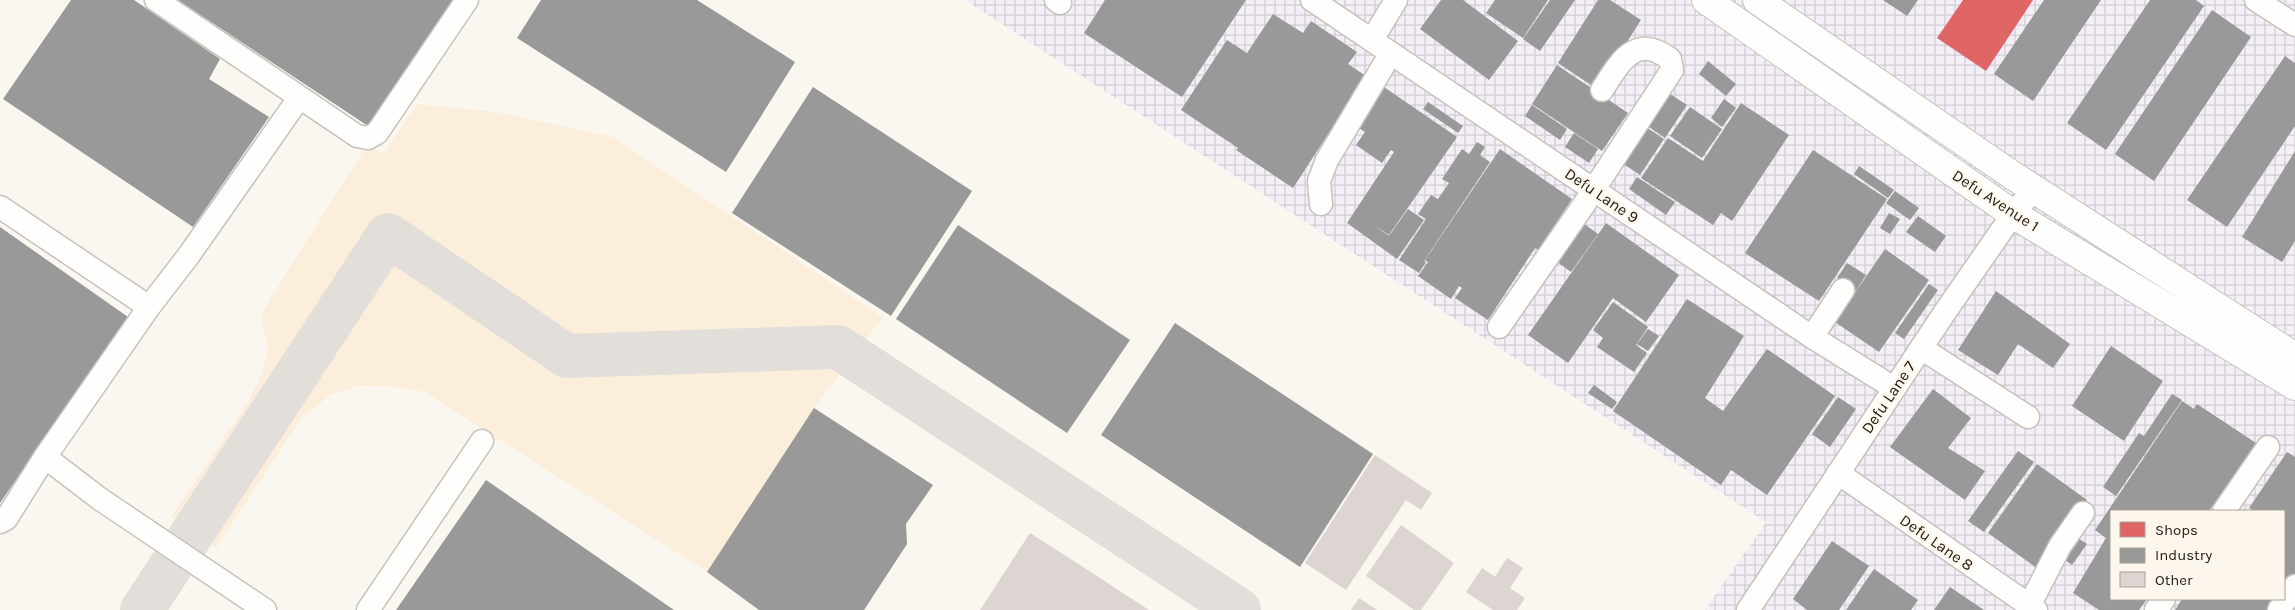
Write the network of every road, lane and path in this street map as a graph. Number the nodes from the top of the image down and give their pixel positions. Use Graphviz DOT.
graph roads {
  1 [pos="156,0"];
  2 [pos="467,0"];
  3 [pos="1312,0"];
  4 [pos="1396,0"];
  5 [pos="1706,0"];
  6 [pos="1757,0"];
  7 [pos="2256,0"];
  8 [pos="2295,25"];
  9 [pos="1372,40"];
  10 [pos="1391,53"];
  11 [pos="1602,90"];
  12 [pos="299,98"];
  13 [pos="2034,189"];
  14 [pos="1593,190"];
  15 [pos="1321,204"];
  16 [pos="0,207"];
  17 [pos="2013,214"];
  18 [pos="1843,290"];
  19 [pos="149,307"];
  20 [pos="1499,327"];
  21 [pos="1812,337"];
  22 [pos="1921,348"];
  23 [pos="2295,357"];
  24 [pos="2295,386"];
  25 [pos="1894,388"];
  26 [pos="2028,417"];
  27 [pos="482,440"];
  28 [pos="2268,447"];
  29 [pos="45,457"];
  30 [pos="1838,473"];
  31 [pos="2225,510"];
  32 [pos="2083,513"];
  33 [pos="0,522"];
  34 [pos="2295,586"];
  35 [pos="2031,609"];
  36 [pos="265,610"];
  37 [pos="368,610"];
  38 [pos="1748,610"];
  39 [pos="2279,610"];
  1 -- 12 [label="street"];
  2 -- 12 [label="street"];
  3 -- 9 [label="street, Defu Lane 9"];
  4 -- 9 [label="street"];
  5 -- 17 [label="main road, Defu Avenue 1"];
  6 -- 13 [label="main road, Defu Avenue 1"];
  7 -- 8 [label="street"];
  9 -- 10 [label="street, Defu Lane 9"];
  10 -- 14 [label="street, Defu Lane 9"];
  10 -- 15 [label="street"];
  11 -- 14 [label="street"];
  12 -- 19 [label="street"];
  13 -- 17 [label="street, Defu Lane 7"];
  13 -- 23 [label="main road, Defu Avenue 1"];
  14 -- 20 [label="street"];
  14 -- 21 [label="street, Defu Lane 9"];
  16 -- 19 [label="street"];
  17 -- 22 [label="street, Defu Lane 7"];
  17 -- 24 [label="main road, Defu Avenue 1"];
  18 -- 21 [label="street"];
  19 -- 29 [label="street"];
  21 -- 25 [label="street, Defu Lane 9"];
  22 -- 25 [label="street, Defu Lane 7"];
  22 -- 26 [label="street"];
  25 -- 30 [label="street, Defu Lane 7"];
  27 -- 37 [label="street"];
  28 -- 31 [label="street"];
  29 -- 33 [label="street"];
  29 -- 36 [label="street"];
  30 -- 35 [label="street, Defu Lane 8"];
  30 -- 38 [label="street, Defu Lane 7"];
  32 -- 35 [label="street"];
  34 -- 39 [label="street"];
}
